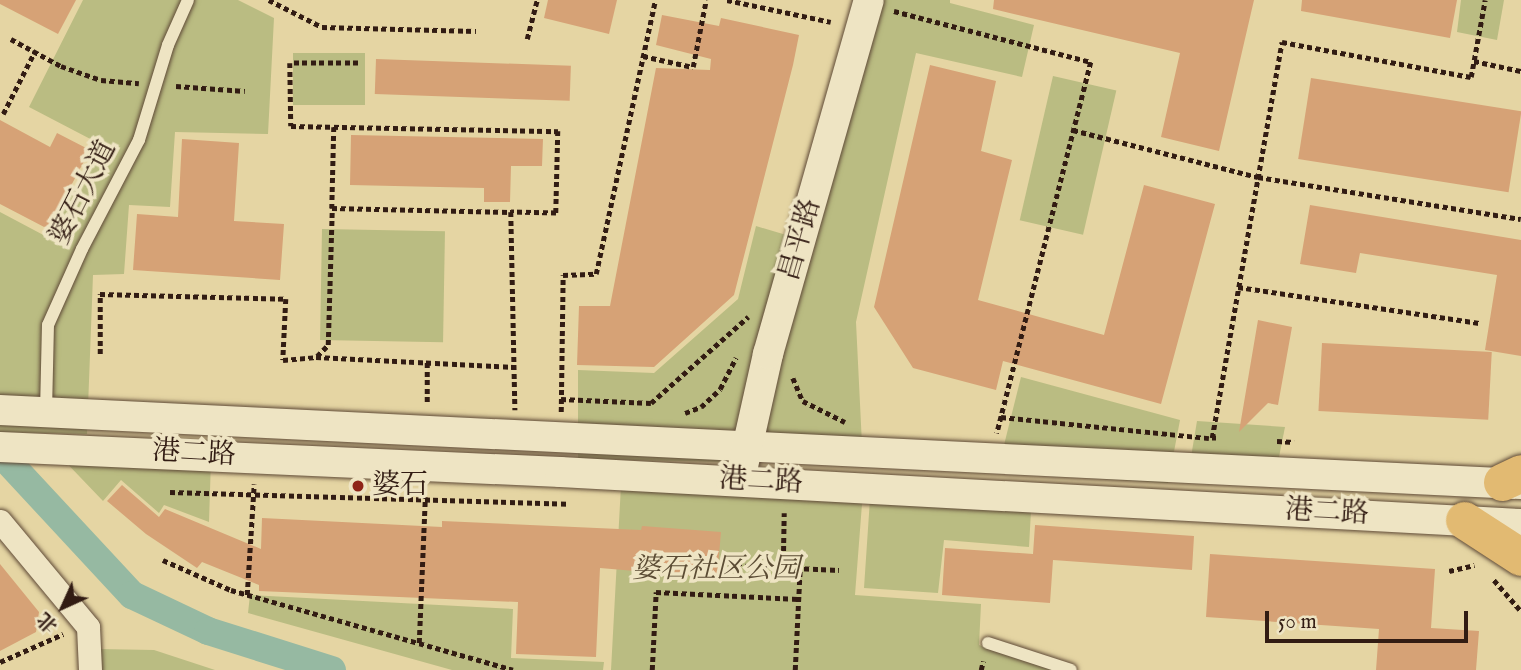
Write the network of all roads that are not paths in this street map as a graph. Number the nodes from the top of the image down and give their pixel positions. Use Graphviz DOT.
graph roads {
  1 [pos="188,0"];
  2 [pos="868,2"];
  3 [pos="0,410"];
  4 [pos="42,412"];
  5 [pos="747,446"];
  6 [pos="0,447"];
  7 [pos="1515,480"];
  8 [pos="740,481"];
  9 [pos="1464,520"];
  10 [pos="0,521"];
  11 [pos="1521,524"];
  12 [pos="1521,557"];
  13 [pos="988,643"];
  14 [pos="90,670"];
  15 [pos="1071,670"];
  1 -- 4 [label="lane, 婆石大道"];
  2 -- 5 [label="street, 昌平路"];
  3 -- 4 [label="street, 港二路"];
  4 -- 5 [label="street, 港二路"];
  5 -- 7 [label="street, 港二路"];
  5 -- 8 [label="street, 昌平路"];
  6 -- 8 [label="street, 港二路"];
  8 -- 9 [label="street, 港二路"];
  9 -- 11 [label="street, 港二路"];
  9 -- 12 [label="main road"];
  10 -- 14 [label="street"];
  13 -- 15 [label="lane"];
}
